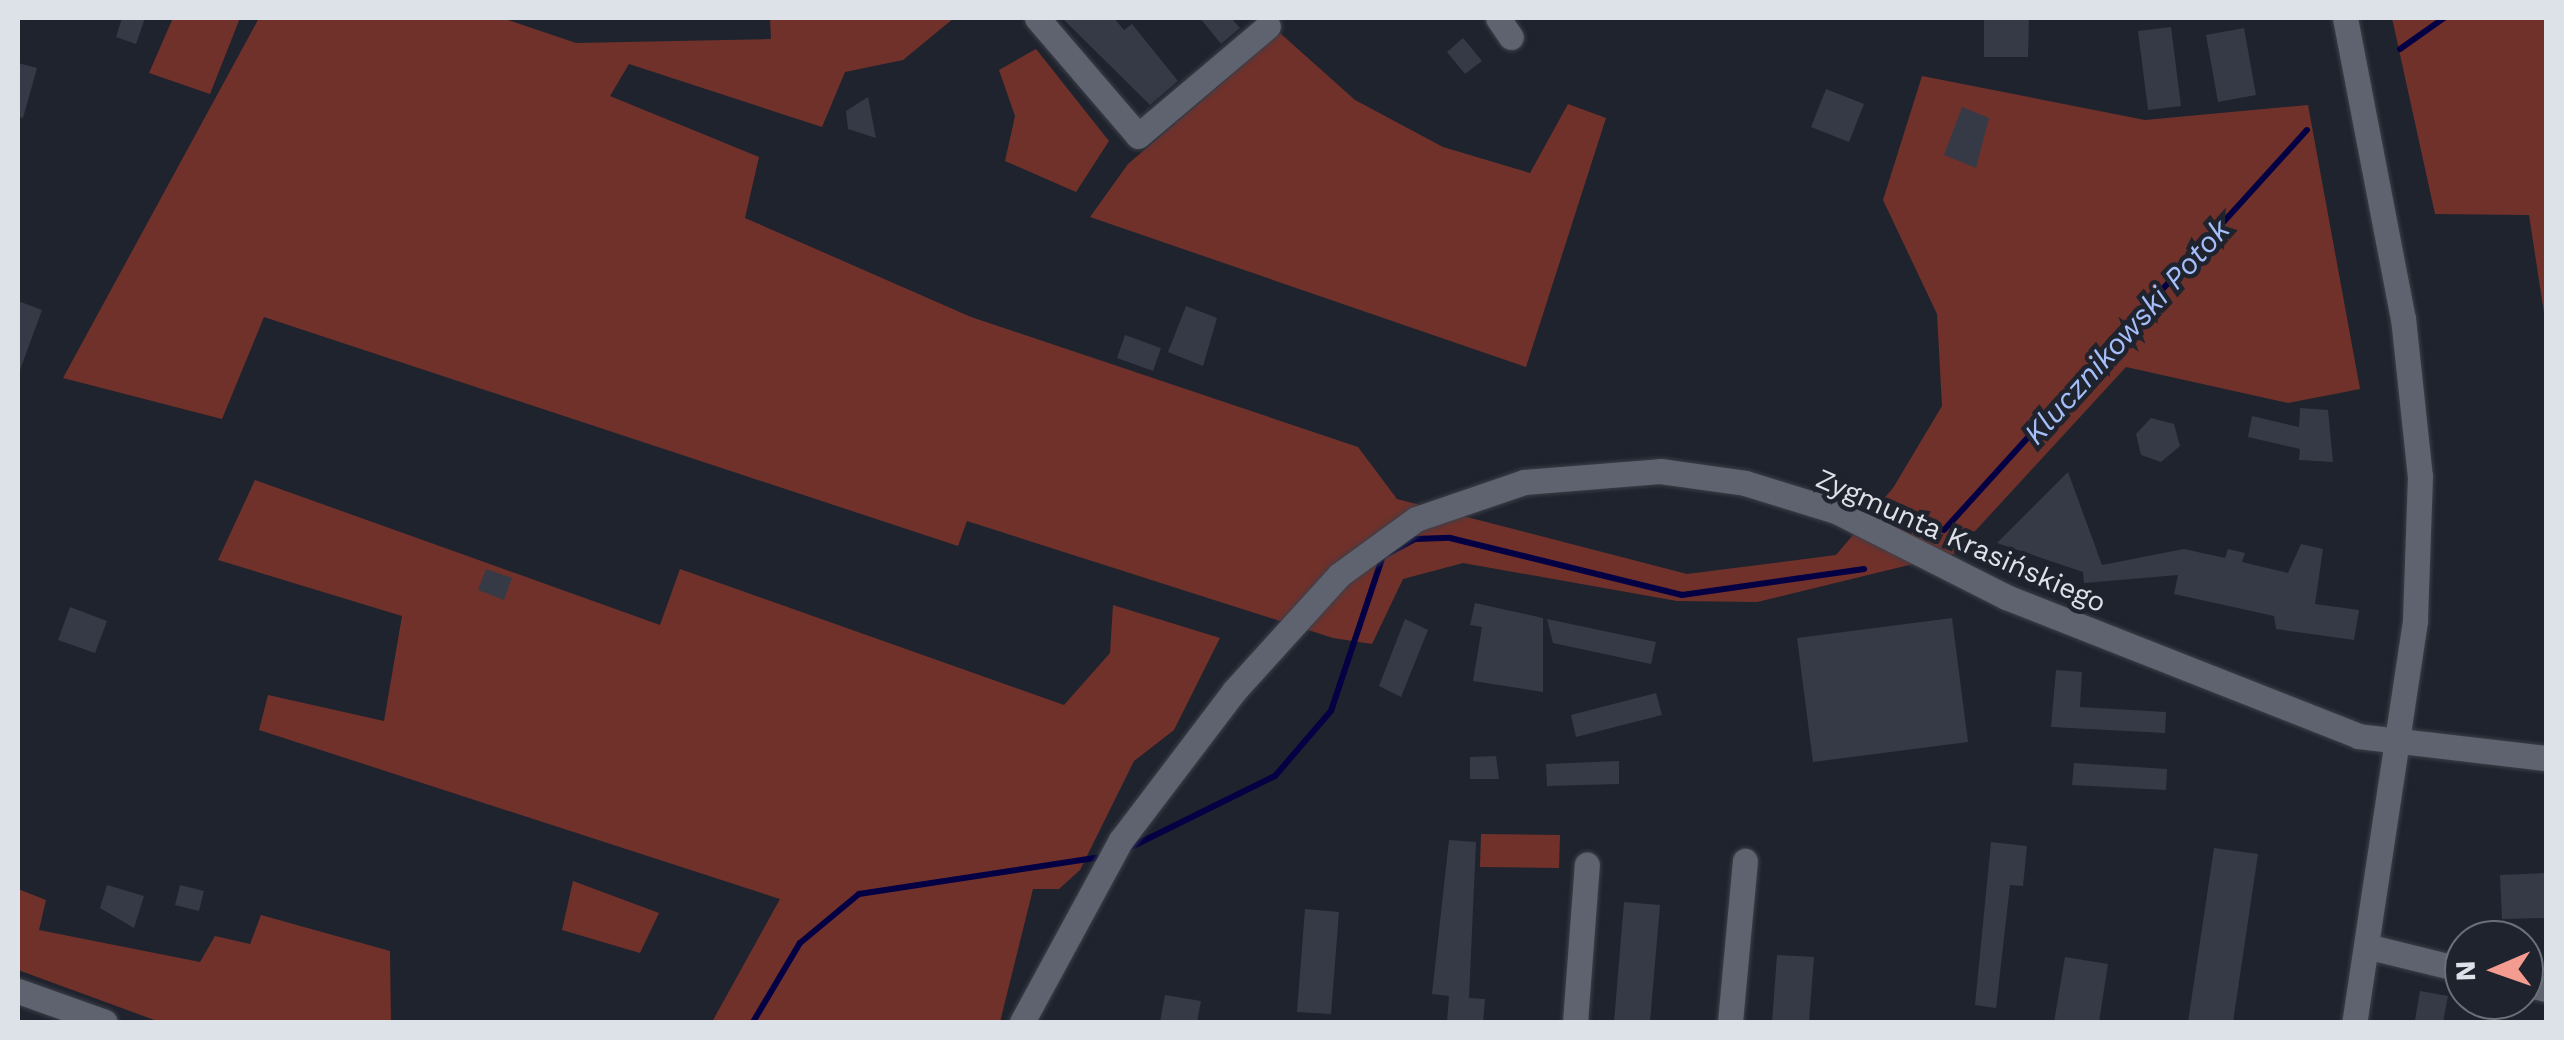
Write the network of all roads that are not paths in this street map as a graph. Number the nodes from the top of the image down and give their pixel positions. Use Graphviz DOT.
graph roads {
  1 [pos="1037,18"];
  2 [pos="2345,18"];
  3 [pos="1268,26"];
  4 [pos="2398,743"];
  5 [pos="2546,758"];
  6 [pos="1745,861"];
  7 [pos="1587,864"];
  8 [pos="2366,946"];
  9 [pos="2444,965"];
  10 [pos="18,991"];
  11 [pos="105,1022"];
  12 [pos="1022,1022"];
  13 [pos="1575,1022"];
  14 [pos="1730,1022"];
  15 [pos="2354,1022"];
  1 -- 3 [label="street"];
  2 -- 4 [label="street"];
  4 -- 5 [label="street, Zygmunta Krasińskiego"];
  4 -- 8 [label="street"];
  4 -- 12 [label="street, Zygmunta Krasińskiego"];
  6 -- 14 [label="street"];
  7 -- 13 [label="street"];
  8 -- 9 [label="street"];
  8 -- 15 [label="street"];
  10 -- 11 [label="street"];
}
